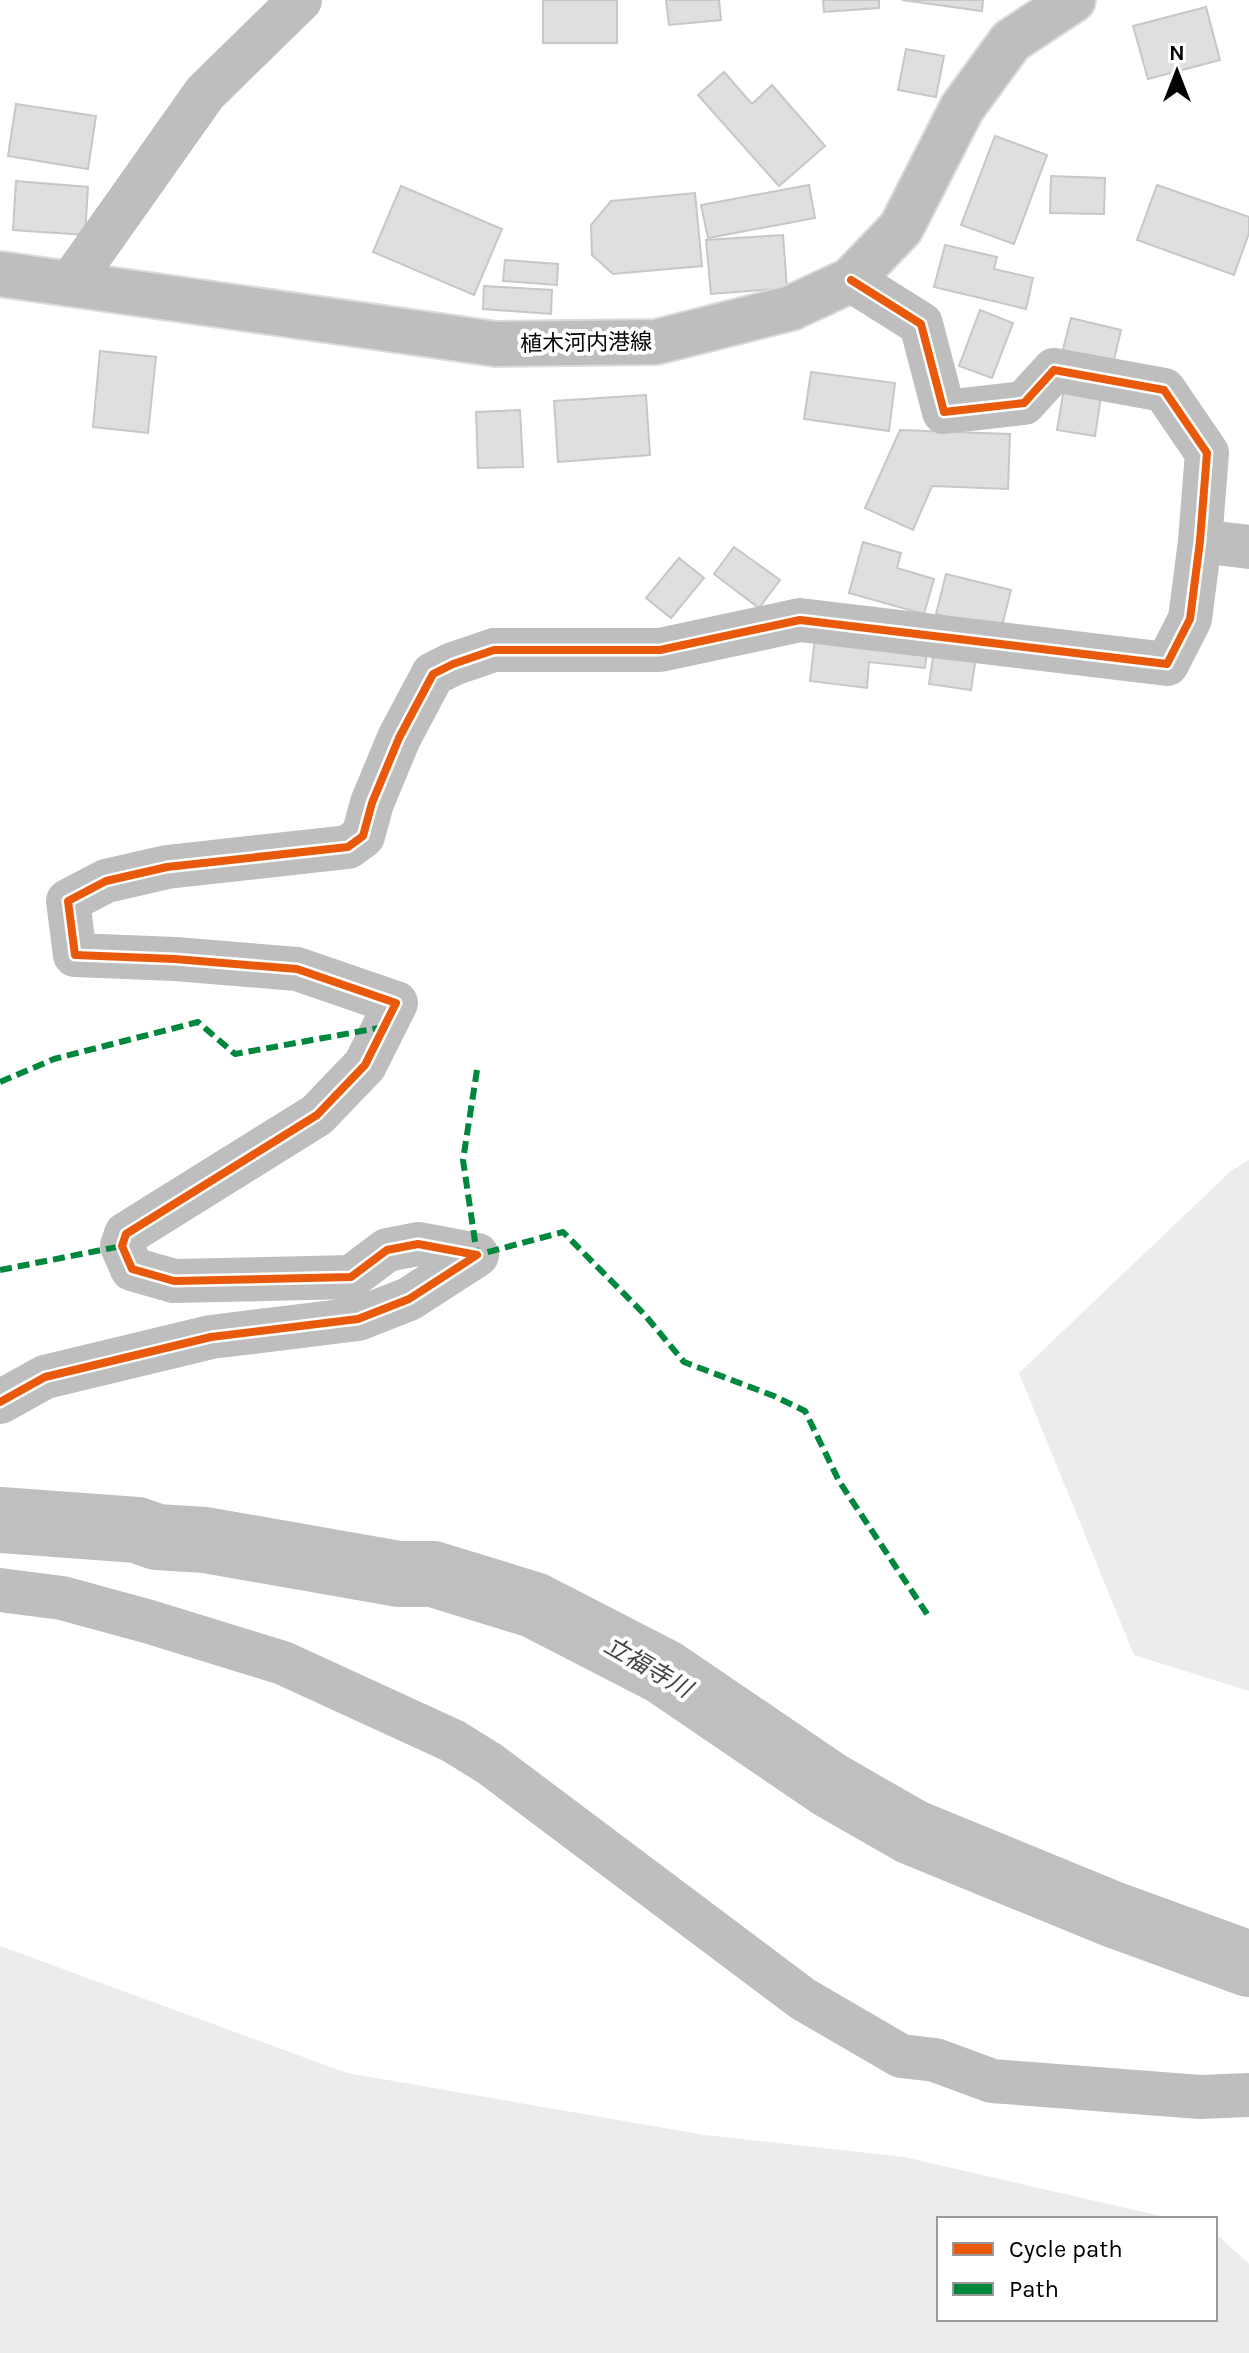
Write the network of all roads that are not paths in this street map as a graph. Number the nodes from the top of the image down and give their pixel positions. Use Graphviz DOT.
graph roads {
  1 [pos="300,0"];
  2 [pos="1073,0"];
  3 [pos="0,274"];
  4 [pos="851,280"];
  5 [pos="70,284"];
  6 [pos="1200,541"];
  7 [pos="1249,547"];
  8 [pos="0,1402"];
  9 [pos="0,1590"];
  10 [pos="1249,2095"];
  1 -- 5 [label="street"];
  2 -- 4 [label="street, 植木河内港線"];
  3 -- 5 [label="street, 植木河内港線"];
  4 -- 5 [label="street, 植木河内港線"];
  4 -- 6 [label="street"];
  6 -- 7 [label="street"];
  6 -- 8 [label="street"];
  9 -- 10 [label="street"];
}
